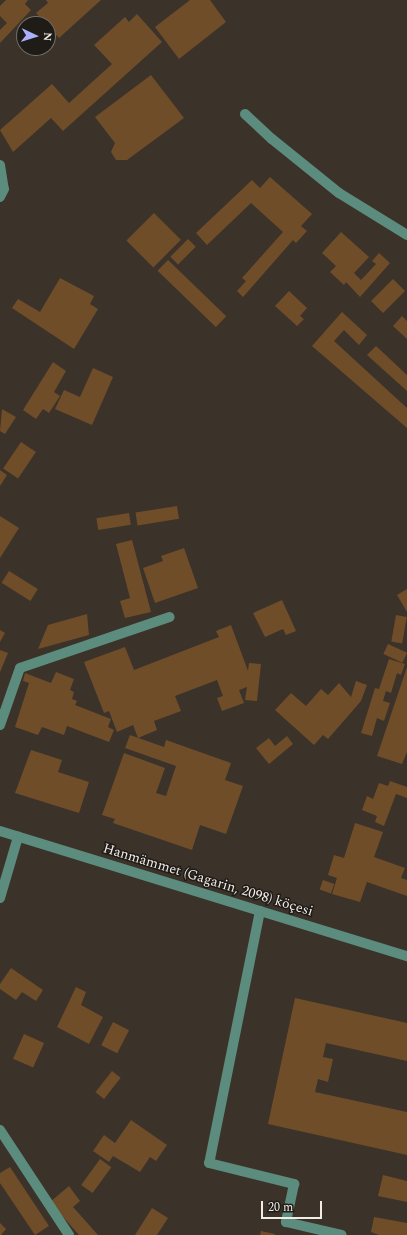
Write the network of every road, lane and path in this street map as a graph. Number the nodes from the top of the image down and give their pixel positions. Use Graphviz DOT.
graph roads {
  1 [pos="245,114"];
  2 [pos="0,165"];
  3 [pos="0,198"];
  4 [pos="407,235"];
  5 [pos="170,618"];
  6 [pos="0,725"];
  7 [pos="0,831"];
  8 [pos="18,837"];
  9 [pos="2,884"];
  10 [pos="0,898"];
  11 [pos="260,911"];
  12 [pos="407,956"];
  13 [pos="0,1130"];
  14 [pos="69,1235"];
  15 [pos="342,1235"];
  1 -- 4 [label="street"];
  2 -- 3 [label="street"];
  5 -- 6 [label="street"];
  7 -- 8 [label="street, Hanmämmet (Gagarin, 2098) köçesi"];
  8 -- 9 [label="street"];
  8 -- 11 [label="street, Hanmämmet (Gagarin, 2098) köçesi"];
  9 -- 10 [label="street"];
  11 -- 12 [label="street, Hanmämmet (Gagarin, 2098) köçesi"];
  11 -- 15 [label="street"];
  13 -- 14 [label="street"];
}
